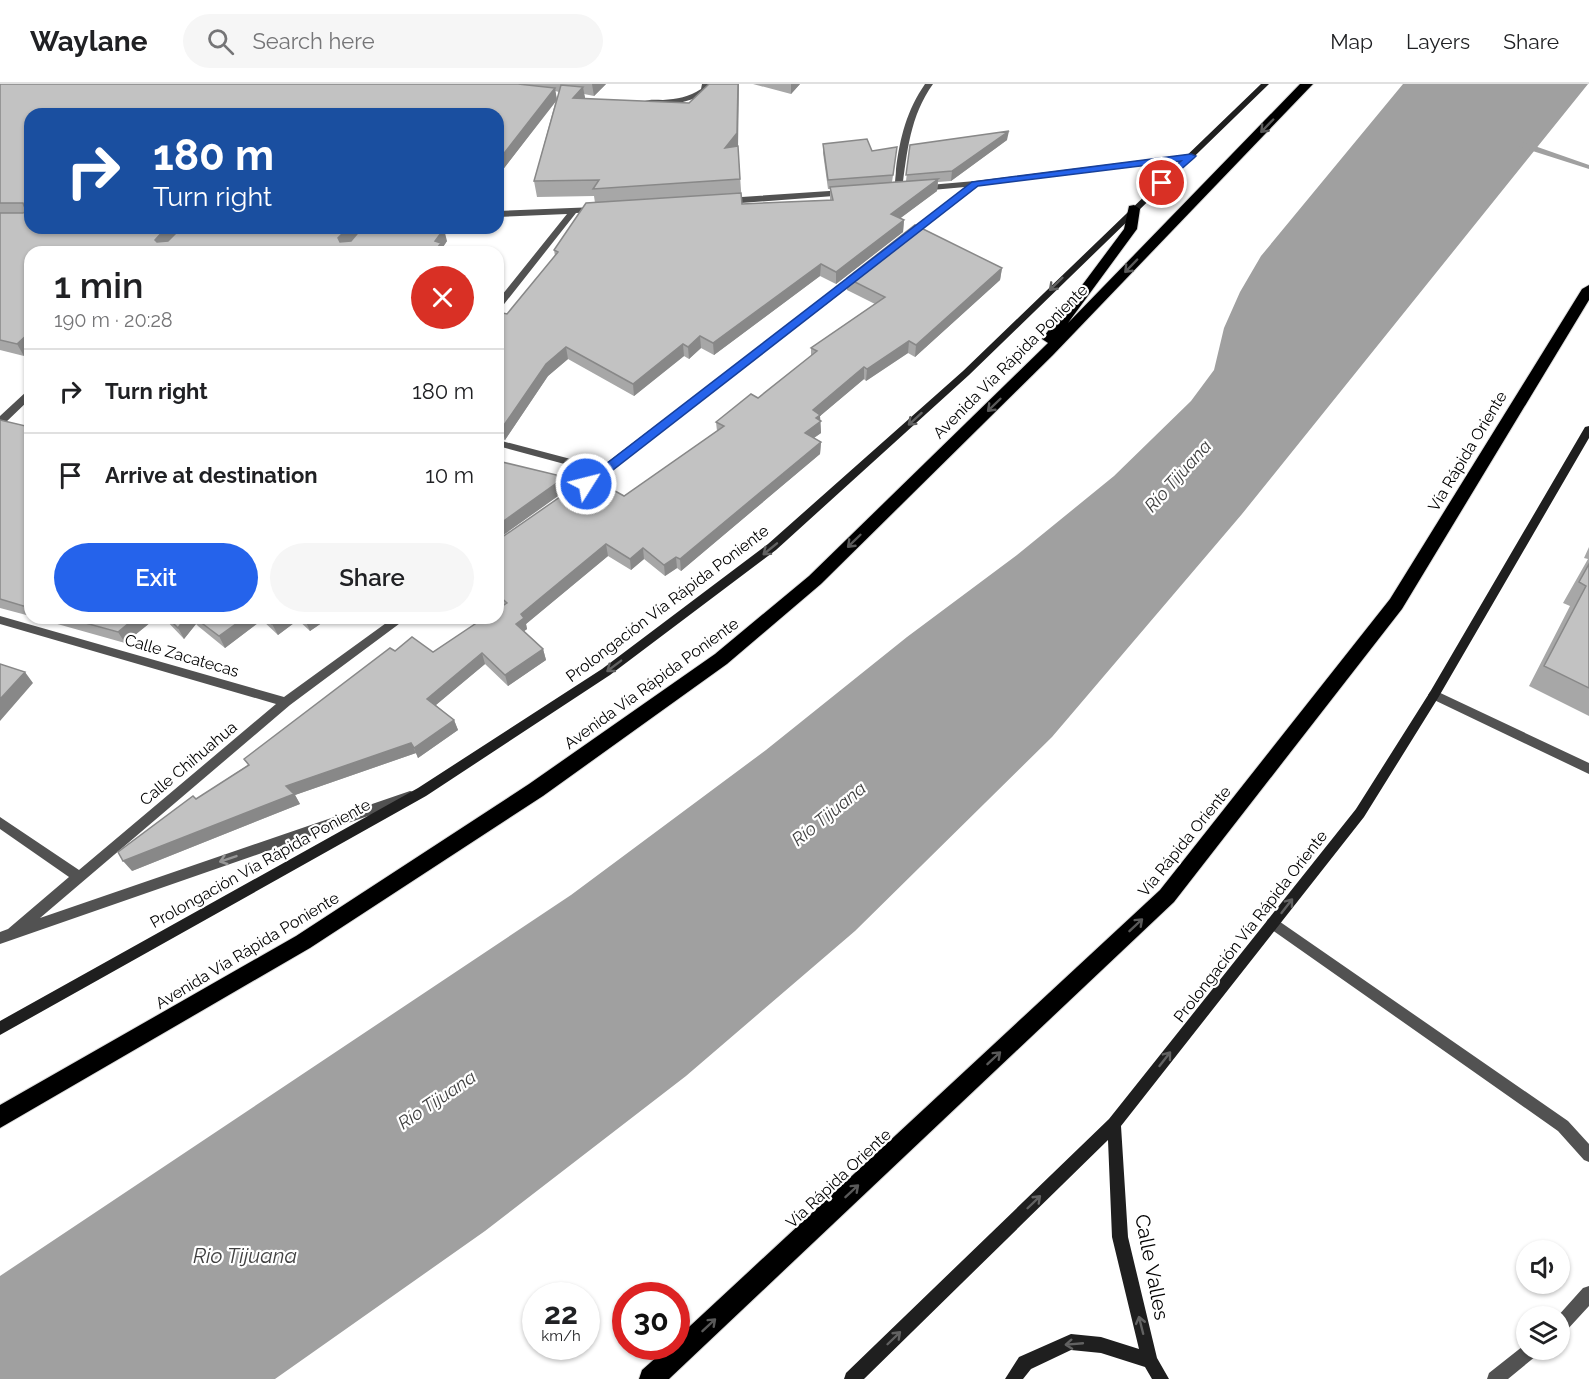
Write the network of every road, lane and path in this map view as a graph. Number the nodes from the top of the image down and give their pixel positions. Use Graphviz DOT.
graph roads {
  1 [pos="706,84"];
  2 [pos="929,84"];
  3 [pos="1265,84"];
  4 [pos="1307,84"];
  5 [pos="634,102"];
  6 [pos="1191,156"];
  7 [pos="975,184"];
  8 [pos="887,190"];
  9 [pos="898,190"];
  10 [pos="852,193"];
  11 [pos="713,202"];
  12 [pos="608,209"];
  13 [pos="1134,209"];
  14 [pos="573,212"];
  15 [pos="504,214"];
  16 [pos="901,241"];
  17 [pos="873,263"];
  18 [pos="1589,289"];
  19 [pos="504,298"];
  20 [pos="1048,352"];
  21 [pos="24,399"];
  22 [pos="0,422"];
  23 [pos="1589,429"];
  24 [pos="504,445"];
  25 [pos="604,471"];
  26 [pos="565,499"];
  27 [pos="0,620"];
  28 [pos="393,624"];
  29 [pos="1434,695"];
  30 [pos="286,702"];
  31 [pos="1589,769"];
  32 [pos="422,792"];
  33 [pos="0,822"];
  34 [pos="79,877"];
  35 [pos="1273,923"];
  36 [pos="6,936"];
  37 [pos="0,1028"];
  38 [pos="0,1118"];
  39 [pos="1114,1124"];
  40 [pos="1589,1155"];
  41 [pos="1589,1294"];
  42 [pos="1570,1314"];
  43 [pos="1518,1360"];
  44 [pos="1150,1361"];
  45 [pos="651,1379"];
  46 [pos="852,1379"];
  47 [pos="1013,1379"];
  48 [pos="1161,1379"];
  49 [pos="1495,1379"];
  1 -- 5 [label="street"];
  2 -- 9 [label="street"];
  3 -- 6 [label="main road, Prolongación Vía Rápida Poniente"];
  4 -- 20 [label="highway, Avenida Vía Rápida Poniente, one-way"];
  6 -- 7 [label="street"];
  6 -- 13 [label="main road, Prolongación Vía Rápida Poniente"];
  7 -- 9 [label="street"];
  7 -- 16 [label="street"];
  8 -- 9 [label="street"];
  10 -- 11 [label="street"];
  12 -- 14 [label="street"];
  13 -- 20 [label="highway"];
  13 -- 32 [label="main road, Prolongación Vía Rápida Poniente, one-way"];
  14 -- 15 [label="street"];
  14 -- 19 [label="street"];
  17 -- 25 [label="street"];
  45 -- 18 [label="highway, Vía Rápida Oriente, one-way"];
  20 -- 38 [label="highway, Avenida Vía Rápida Poniente, one-way"];
  21 -- 22 [label="street"];
  23 -- 29 [label="main road, Prolongación Vía Rápida Oriente"];
  24 -- 25 [label="street"];
  25 -- 26 [label="street"];
  27 -- 30 [label="street, Calle Zacatecas"];
  28 -- 30 [label="street, Calle Chihuahua"];
  29 -- 31 [label="street"];
  35 -- 29 [label="main road, Prolongación Vía Rápida Oriente, one-way"];
  30 -- 34 [label="street, Calle Chihuahua"];
  32 -- 36 [label="street, one-way"];
  32 -- 37 [label="main road, Prolongación Vía Rápida Poniente"];
  33 -- 34 [label="street"];
  34 -- 36 [label="street, Calle Chihuahua"];
  39 -- 35 [label="main road, Prolongación Vía Rápida Oriente, one-way"];
  35 -- 40 [label="street"];
  44 -- 39 [label="main road, Calle Valles, one-way"];
  46 -- 39 [label="main road, Prolongación Vía Rápida Oriente, one-way"];
  41 -- 42 [label="street"];
  43 -- 49 [label="street"];
  44 -- 47 [label="main road, one-way"];
  44 -- 48 [label="main road, Calle Valles"];
}
